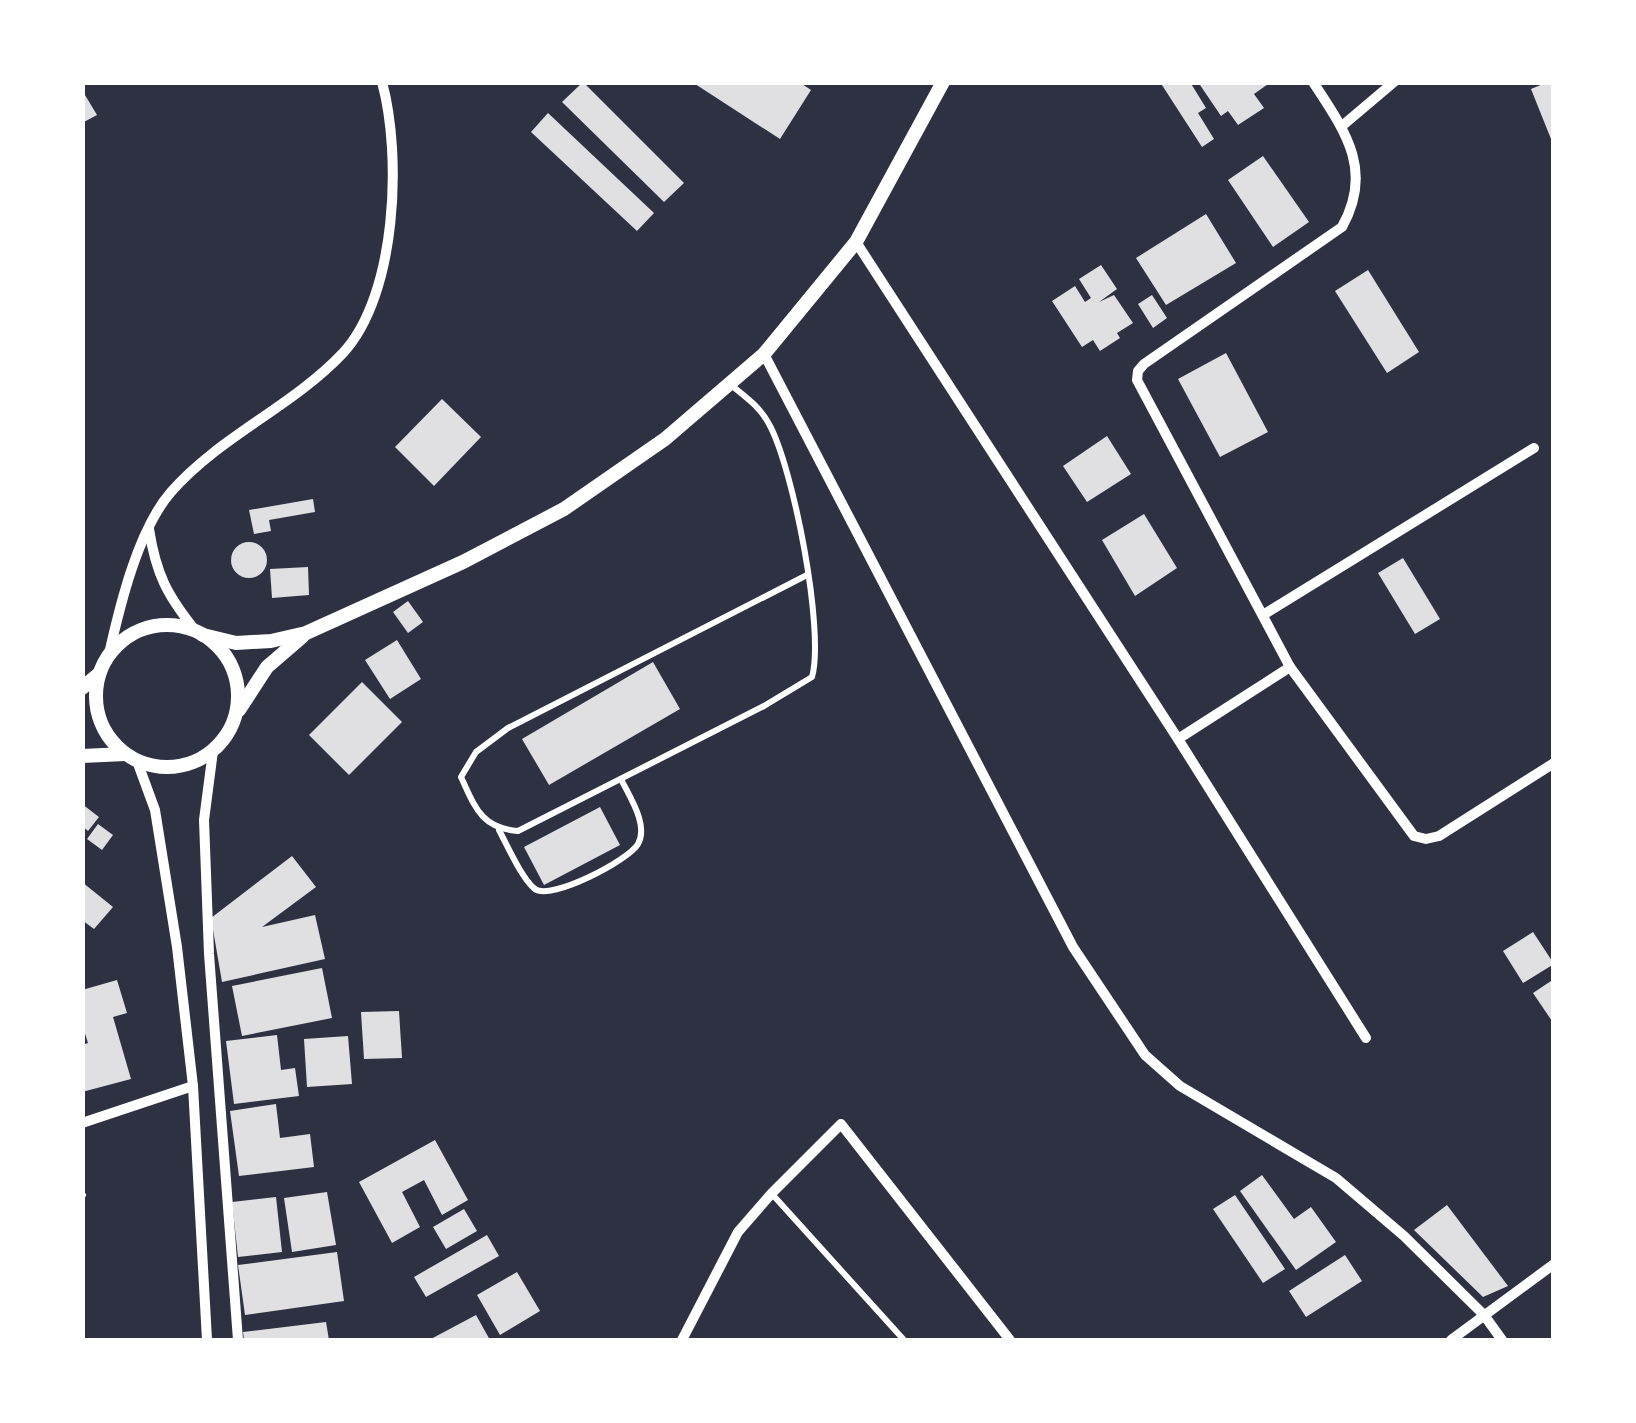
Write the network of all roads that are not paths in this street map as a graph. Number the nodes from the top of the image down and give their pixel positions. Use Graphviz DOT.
graph roads {
  1 [pos="382,82"];
  2 [pos="943,82"];
  3 [pos="1312,82"];
  4 [pos="1394,82"];
  5 [pos="1342,126"];
  6 [pos="856,242"];
  7 [pos="764,354"];
  8 [pos="729,384"];
  9 [pos="1534,448"];
  10 [pos="149,528"];
  11 [pos="808,575"];
  12 [pos="1264,615"];
  13 [pos="199,633"];
  14 [pos="306,633"];
  15 [pos="109,654"];
  16 [pos="1290,667"];
  17 [pos="99,674"];
  18 [pos="82,688"];
  19 [pos="236,715"];
  20 [pos="1178,739"];
  21 [pos="213,751"];
  22 [pos="82,756"];
  23 [pos="131,757"];
  24 [pos="1554,763"];
  25 [pos="621,779"];
  26 [pos="498,830"];
  27 [pos="1366,1038"];
  28 [pos="193,1086"];
  29 [pos="82,1123"];
  30 [pos="771,1194"];
  31 [pos="1554,1264"];
  32 [pos="1484,1315"];
  33 [pos="207,1340"];
  34 [pos="238,1340"];
  35 [pos="682,1340"];
  36 [pos="904,1340"];
  37 [pos="1010,1340"];
  38 [pos="1451,1340"];
  39 [pos="1502,1340"];
  1 -- 10 [label="street"];
  2 -- 6 [label="street"];
  3 -- 5 [label="street"];
  4 -- 5 [label="street"];
  5 -- 12 [label="street"];
  6 -- 7 [label="street"];
  6 -- 20 [label="street"];
  7 -- 8 [label="street"];
  7 -- 32 [label="street"];
  8 -- 11 [label="lane"];
  8 -- 14 [label="street"];
  9 -- 12 [label="street"];
  10 -- 13 [label="street"];
  10 -- 15 [label="street"];
  11 -- 25 [label="lane"];
  11 -- 26 [label="lane"];
  12 -- 16 [label="street"];
  13 -- 14 [label="street"];
  13 -- 15 [label="street"];
  13 -- 19 [label="street"];
  14 -- 19 [label="street"];
  15 -- 17 [label="street"];
  16 -- 20 [label="street"];
  16 -- 24 [label="street"];
  17 -- 18 [label="street"];
  17 -- 23 [label="street"];
  19 -- 21 [label="street"];
  20 -- 27 [label="street"];
  21 -- 23 [label="street"];
  21 -- 34 [label="street"];
  22 -- 23 [label="street"];
  23 -- 28 [label="street"];
  25 -- 26 [label="lane"];
  25 -- 26 [label="lane"];
  28 -- 29 [label="street"];
  28 -- 33 [label="street"];
  30 -- 35 [label="street"];
  30 -- 36 [label="lane"];
  30 -- 37 [label="street"];
  31 -- 32 [label="street"];
  32 -- 38 [label="street"];
  32 -- 39 [label="street"];
}
